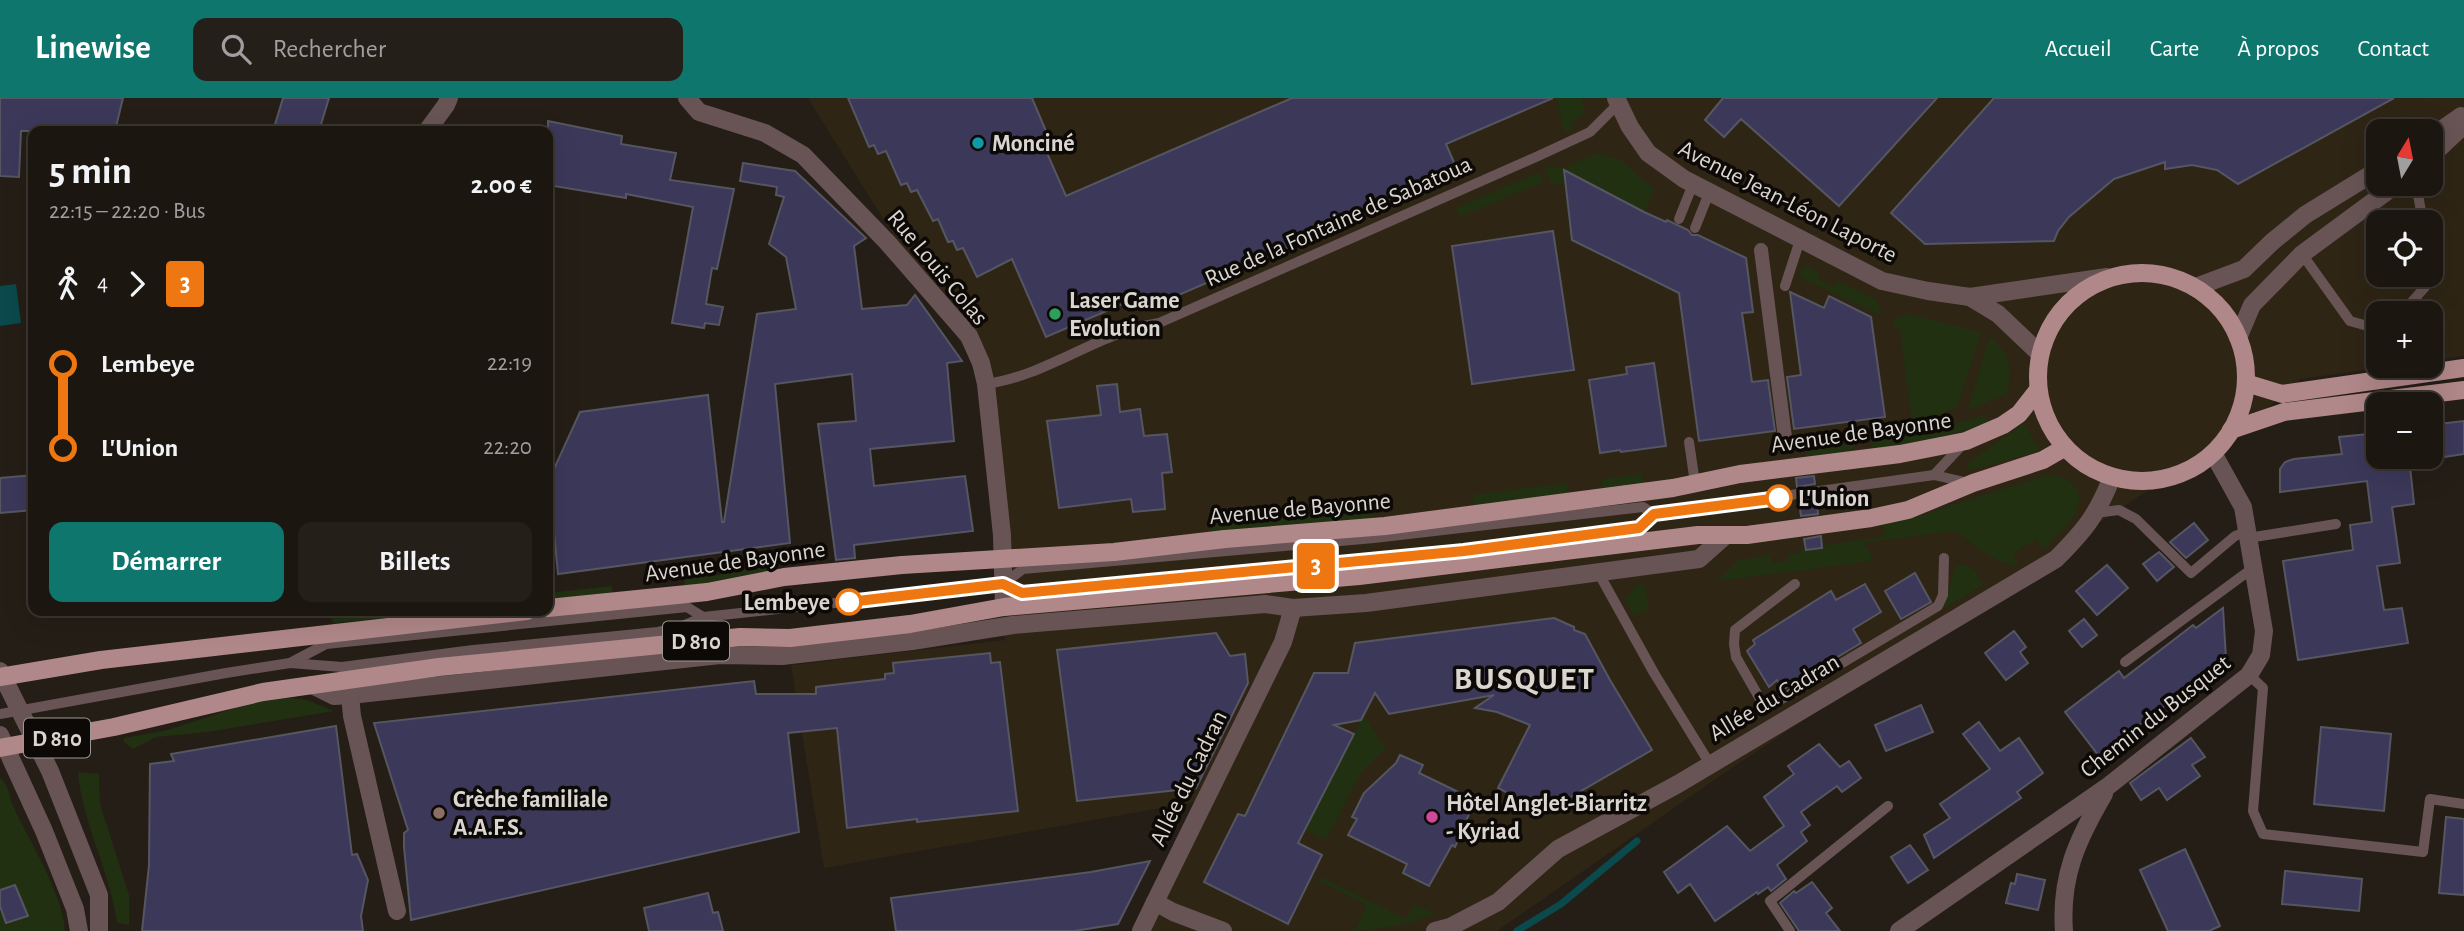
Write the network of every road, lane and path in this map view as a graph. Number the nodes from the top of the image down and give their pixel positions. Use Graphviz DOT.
graph roads {
  1 [pos="449,98"];
  2 [pos="687,98"];
  3 [pos="1619,100"];
  4 [pos="2464,114"];
  5 [pos="2464,125"];
  6 [pos="430,126"];
  7 [pos="2443,129"];
  8 [pos="2443,145"];
  9 [pos="2366,179"];
  10 [pos="1693,184"];
  11 [pos="1709,193"];
  12 [pos="2381,196"];
  13 [pos="1679,219"];
  14 [pos="1696,228"];
  15 [pos="2278,237"];
  16 [pos="1800,240"];
  17 [pos="1761,250"];
  18 [pos="2301,254"];
  19 [pos="2107,277"];
  20 [pos="1785,286"];
  21 [pos="2425,287"];
  22 [pos="2196,288"];
  23 [pos="1970,297"];
  24 [pos="2413,301"];
  25 [pos="2366,326"];
  26 [pos="2238,338"];
  27 [pos="2039,353"];
  28 [pos="2464,368"];
  29 [pos="2246,383"];
  30 [pos="986,384"];
  31 [pos="2464,390"];
  32 [pos="2037,391"];
  33 [pos="2231,430"];
  34 [pos="1966,441"];
  35 [pos="1689,442"];
  36 [pos="1786,444"];
  37 [pos="2064,447"];
  38 [pos="2213,453"];
  39 [pos="1934,475"];
  40 [pos="2112,477"];
  41 [pos="1695,483"];
  42 [pos="1973,484"];
  43 [pos="2095,513"];
  44 [pos="1654,514"];
  45 [pos="2336,524"];
  46 [pos="2248,534"];
  47 [pos="1726,535"];
  48 [pos="1944,558"];
  49 [pos="1003,559"];
  50 [pos="2253,568"];
  51 [pos="1598,572"];
  52 [pos="1003,584"];
  53 [pos="1795,584"];
  54 [pos="553,607"];
  55 [pos="1004,607"];
  56 [pos="1293,608"];
  57 [pos="484,616"];
  58 [pos="703,617"];
  59 [pos="2124,662"];
  60 [pos="290,663"];
  61 [pos="1,675"];
  62 [pos="2249,675"];
  63 [pos="312,685"];
  64 [pos="350,695"];
  65 [pos="19,710"];
  66 [pos="0,714"];
  67 [pos="35,742"];
  68 [pos="2,744"];
  69 [pos="1710,764"];
  70 [pos="2107,788"];
  71 [pos="2464,804"];
  72 [pos="1888,806"];
  73 [pos="1155,902"];
  74 [pos="397,911"];
  75 [pos="79,931"];
  76 [pos="99,931"];
  77 [pos="1141,931"];
  78 [pos="1223,931"];
  79 [pos="1435,931"];
  80 [pos="1790,931"];
  81 [pos="1899,931"];
  82 [pos="2064,931"];
  1 -- 6 [label="street"];
  2 -- 30 [label="street, Rue Louis Colas"];
  3 -- 10 [label="street, Avenue Jean-Léon Laporte"];
  3 -- 30 [label="lane, Rue de la Fontaine de Sabatoua"];
  4 -- 7 [label="street"];
  5 -- 8 [label="street"];
  9 -- 15 [label="street"];
  10 -- 11 [label="street, Avenue Jean-Léon Laporte"];
  10 -- 13 [label="lane"];
  11 -- 14 [label="lane"];
  11 -- 16 [label="street, Avenue Jean-Léon Laporte"];
  12 -- 18 [label="street"];
  15 -- 18 [label="street"];
  15 -- 22 [label="street"];
  16 -- 20 [label="lane"];
  16 -- 23 [label="street, Avenue Jean-Léon Laporte"];
  17 -- 36 [label="street"];
  18 -- 25 [label="lane"];
  18 -- 26 [label="street"];
  19 -- 22 [label="main road"];
  19 -- 23 [label="street, Avenue Jean-Léon Laporte"];
  19 -- 27 [label="main road"];
  21 -- 24 [label="lane"];
  22 -- 26 [label="main road"];
  23 -- 27 [label="street, Avenue Jean-Léon Laporte"];
  26 -- 29 [label="main road"];
  27 -- 32 [label="main road"];
  28 -- 29 [label="main road"];
  29 -- 33 [label="main road"];
  30 -- 49 [label="street, Rue Louis Colas"];
  31 -- 33 [label="main road"];
  32 -- 34 [label="main road, Avenue de Bayonne / D 810"];
  32 -- 37 [label="main road"];
  33 -- 38 [label="main road"];
  34 -- 39 [label="lane"];
  34 -- 41 [label="main road, Avenue de Bayonne / D 810"];
  35 -- 41 [label="lane"];
  37 -- 40 [label="main road"];
  37 -- 42 [label="main road, D 810"];
  38 -- 40 [label="main road"];
  38 -- 46 [label="street, Chemin du Busquet"];
  39 -- 42 [label="lane"];
  39 -- 44 [label="lane"];
  40 -- 43 [label="street, Allée du Cadran"];
  41 -- 49 [label="main road, Avenue de Bayonne / D 810"];
  42 -- 47 [label="main road, D 810"];
  43 -- 46 [label="lane"];
  43 -- 69 [label="street, Allée du Cadran"];
  44 -- 52 [label="lane"];
  44 -- 52 [label="lane"];
  45 -- 46 [label="lane"];
  46 -- 50 [label="street, Chemin du Busquet"];
  47 -- 51 [label="street"];
  47 -- 55 [label="main road, D 810"];
  48 -- 53 [label="lane"];
  49 -- 52 [label="street, Rue Louis Colas"];
  49 -- 54 [label="main road, Avenue de Bayonne / D 810"];
  50 -- 59 [label="lane"];
  50 -- 62 [label="street, Chemin du Busquet"];
  51 -- 56 [label="street"];
  51 -- 69 [label="lane"];
  52 -- 55 [label="street, Rue Louis Colas"];
  52 -- 58 [label="lane"];
  55 -- 63 [label="main road, D 810"];
  56 -- 64 [label="street"];
  56 -- 73 [label="street, Allée du Cadran"];
  57 -- 61 [label="main road"];
  58 -- 60 [label="lane"];
  58 -- 60 [label="lane"];
  60 -- 65 [label="lane"];
  61 -- 65 [label="street"];
  62 -- 70 [label="street, Chemin du Busquet"];
  62 -- 71 [label="lane"];
  63 -- 64 [label="street"];
  63 -- 67 [label="main road, D 810"];
  64 -- 74 [label="street"];
  65 -- 66 [label="lane"];
  65 -- 67 [label="street"];
  67 -- 68 [label="main road, D 810"];
  67 -- 76 [label="street"];
  68 -- 75 [label="street"];
  69 -- 79 [label="street, Allée du Cadran"];
  70 -- 81 [label="street, Chemin du Busquet"];
  70 -- 82 [label="street"];
  72 -- 80 [label="lane"];
  73 -- 77 [label="street, Allée du Cadran"];
  73 -- 78 [label="street"];
}
